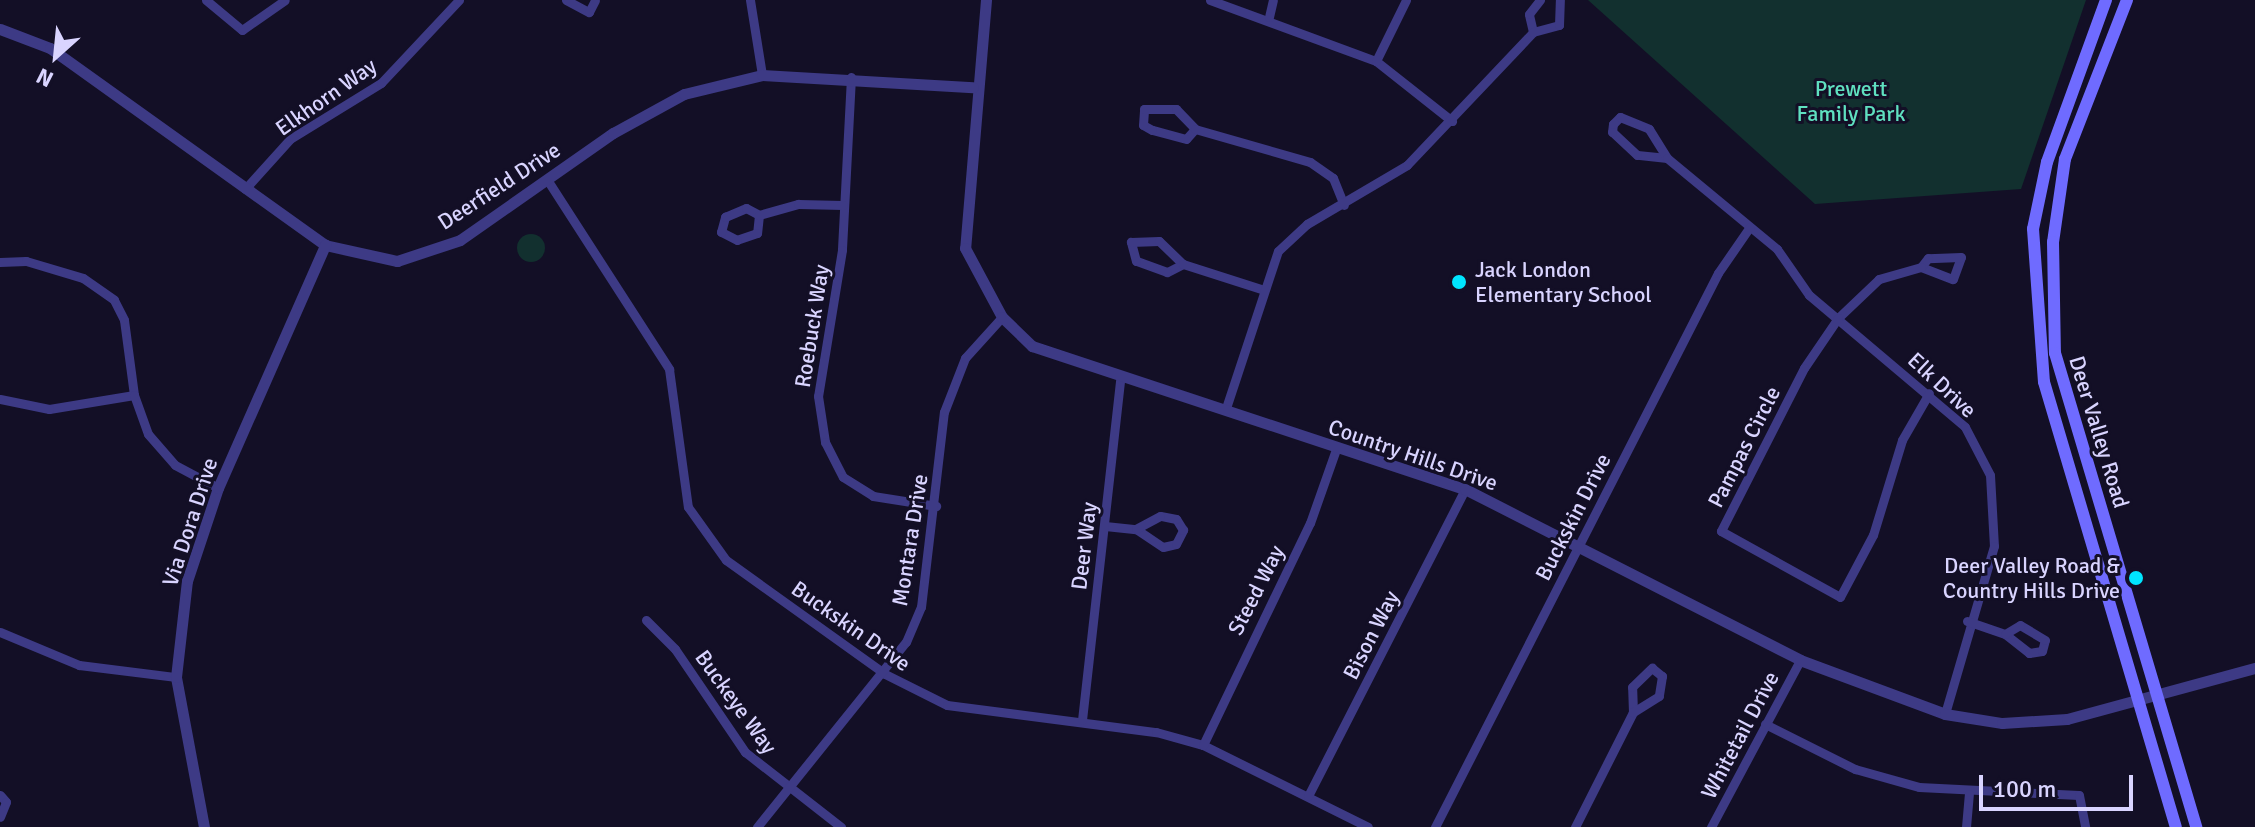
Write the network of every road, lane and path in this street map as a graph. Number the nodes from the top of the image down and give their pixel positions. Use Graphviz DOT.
graph roads {
  1 [pos="206,0"];
  2 [pos="285,0"];
  3 [pos="459,0"];
  4 [pos="566,0"];
  5 [pos="595,0"];
  6 [pos="750,0"];
  7 [pos="986,0"];
  8 [pos="1210,0"];
  9 [pos="1273,0"];
  10 [pos="1406,0"];
  11 [pos="1540,0"];
  12 [pos="1560,0"];
  13 [pos="2106,0"];
  14 [pos="2127,0"];
  15 [pos="1269,17"];
  16 [pos="0,29"];
  17 [pos="1533,32"];
  18 [pos="1376,61"];
  19 [pos="762,75"];
  20 [pos="851,77"];
  21 [pos="973,87"];
  22 [pos="1452,121"];
  23 [pos="1195,129"];
  24 [pos="1667,158"];
  25 [pos="548,181"];
  26 [pos="245,189"];
  27 [pos="843,205"];
  28 [pos="1344,205"];
  29 [pos="759,215"];
  30 [pos="1749,228"];
  31 [pos="325,245"];
  32 [pos="0,262"];
  33 [pos="1183,264"];
  34 [pos="1921,267"];
  35 [pos="1261,289"];
  36 [pos="1002,317"];
  37 [pos="1838,318"];
  38 [pos="1121,375"];
  39 [pos="1929,393"];
  40 [pos="134,395"];
  41 [pos="0,399"];
  42 [pos="1226,408"];
  43 [pos="1336,449"];
  44 [pos="218,488"];
  45 [pos="1465,489"];
  46 [pos="936,506"];
  47 [pos="1105,526"];
  48 [pos="1136,529"];
  49 [pos="1578,545"];
  50 [pos="646,620"];
  51 [pos="1967,621"];
  52 [pos="0,632"];
  53 [pos="2005,634"];
  54 [pos="1800,660"];
  55 [pos="2255,668"];
  56 [pos="885,674"];
  57 [pos="176,677"];
  58 [pos="2158,696"];
  59 [pos="2138,703"];
  60 [pos="1633,712"];
  61 [pos="1945,714"];
  62 [pos="1082,720"];
  63 [pos="1765,724"];
  64 [pos="1203,745"];
  65 [pos="783,787"];
  66 [pos="1969,794"];
  67 [pos="0,795"];
  68 [pos="1308,796"];
  69 [pos="0,817"];
  70 [pos="204,827"];
  71 [pos="757,827"];
  72 [pos="841,827"];
  73 [pos="1368,827"];
  74 [pos="1435,827"];
  75 [pos="1575,827"];
  76 [pos="1711,827"];
  77 [pos="1966,827"];
  78 [pos="2085,827"];
  79 [pos="2176,827"];
  80 [pos="2196,827"];
  1 -- 2 [label="street"];
  3 -- 26 [label="street, Elkhorn Way"];
  4 -- 5 [label="street"];
  6 -- 19 [label="street"];
  7 -- 21 [label="street, Country Hills Drive"];
  8 -- 15 [label="street"];
  9 -- 15 [label="street"];
  10 -- 18 [label="street"];
  11 -- 17 [label="street"];
  12 -- 17 [label="street"];
  13 -- 59 [label="main road, Deer Valley Road"];
  14 -- 58 [label="main road, Deer Valley Road"];
  15 -- 18 [label="street"];
  16 -- 26 [label="street, Deerfield Drive"];
  17 -- 22 [label="street"];
  18 -- 22 [label="street"];
  19 -- 20 [label="street, Deerfield Drive"];
  19 -- 25 [label="street, Deerfield Drive"];
  20 -- 21 [label="street, Deerfield Drive"];
  20 -- 27 [label="street, Roebuck Way"];
  21 -- 36 [label="street, Country Hills Drive"];
  22 -- 28 [label="street"];
  23 -- 23 [label="street"];
  23 -- 28 [label="street"];
  24 -- 24 [label="street"];
  24 -- 30 [label="street, Elk Drive"];
  25 -- 31 [label="street, Deerfield Drive"];
  25 -- 56 [label="street, Buckskin Drive"];
  26 -- 31 [label="street, Deerfield Drive"];
  27 -- 29 [label="street"];
  27 -- 46 [label="street, Roebuck Way"];
  28 -- 35 [label="street"];
  29 -- 29 [label="street"];
  30 -- 37 [label="street, Elk Drive"];
  30 -- 49 [label="street, Buckskin Drive"];
  31 -- 44 [label="street, Via Dora Drive"];
  32 -- 40 [label="street"];
  33 -- 33 [label="street"];
  33 -- 35 [label="street"];
  34 -- 37 [label="street"];
  35 -- 42 [label="street"];
  36 -- 38 [label="street, Country Hills Drive"];
  36 -- 46 [label="street, Montara Drive"];
  37 -- 39 [label="street, Elk Drive"];
  37 -- 39 [label="street, Pampas Circle"];
  38 -- 42 [label="street, Country Hills Drive"];
  38 -- 47 [label="street, Deer Way"];
  39 -- 51 [label="street, Elk Drive"];
  40 -- 41 [label="street"];
  40 -- 44 [label="street"];
  42 -- 43 [label="street, Country Hills Drive"];
  43 -- 45 [label="street, Country Hills Drive"];
  43 -- 64 [label="street, Steed Way"];
  44 -- 57 [label="street, Via Dora Drive"];
  45 -- 49 [label="street, Country Hills Drive"];
  45 -- 68 [label="street, Bison Way"];
  46 -- 56 [label="street, Montara Drive"];
  47 -- 48 [label="street"];
  47 -- 62 [label="street, Deer Way"];
  48 -- 48 [label="street"];
  49 -- 54 [label="street, Country Hills Drive"];
  49 -- 74 [label="street, Buckskin Drive"];
  50 -- 65 [label="street, Buckeye Way"];
  51 -- 53 [label="street"];
  51 -- 61 [label="street, Elk Drive"];
  52 -- 57 [label="street"];
  54 -- 61 [label="street, Country Hills Drive"];
  54 -- 63 [label="street, Whitetail Drive"];
  55 -- 58 [label="street, Country Hills Drive"];
  56 -- 62 [label="street, Buckskin Drive"];
  56 -- 65 [label="street, Montara Drive"];
  57 -- 70 [label="street, Via Dora Drive"];
  58 -- 59 [label="street, Country Hills Drive"];
  58 -- 80 [label="main road, Deer Valley Road"];
  59 -- 61 [label="street, Country Hills Drive"];
  59 -- 79 [label="main road, Deer Valley Road"];
  60 -- 60 [label="street"];
  60 -- 75 [label="street"];
  62 -- 64 [label="street, Buckskin Drive"];
  63 -- 66 [label="street"];
  63 -- 76 [label="street, Whitetail Drive"];
  64 -- 68 [label="street, Buckskin Drive"];
  65 -- 71 [label="street, Montara Drive"];
  65 -- 72 [label="street, Buckeye Way"];
  66 -- 77 [label="street"];
  66 -- 78 [label="street"];
  67 -- 69 [label="street"];
  68 -- 73 [label="street, Buckskin Drive"];
}
